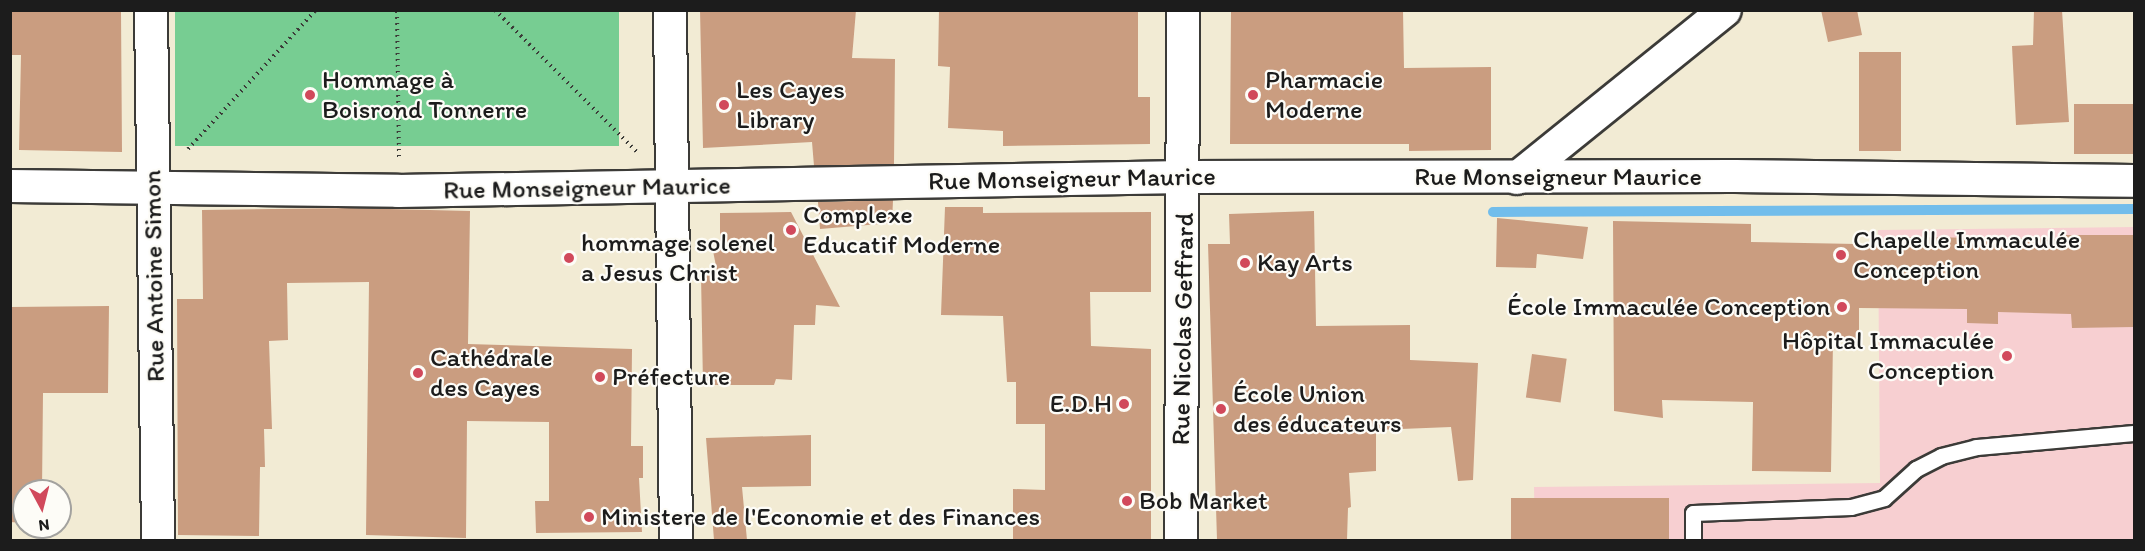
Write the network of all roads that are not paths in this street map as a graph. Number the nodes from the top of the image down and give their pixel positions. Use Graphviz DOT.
graph roads {
  1 [pos="151,10"];
  2 [pos="670,10"];
  3 [pos="1183,10"];
  4 [pos="1725,10"];
  5 [pos="1185,177"];
  6 [pos="1517,178"];
  7 [pos="2134,181"];
  8 [pos="10,186"];
  9 [pos="672,186"];
  10 [pos="153,187"];
  11 [pos="2134,433"];
  12 [pos="158,540"];
  13 [pos="676,540"];
  14 [pos="1181,540"];
  15 [pos="1693,540"];
  1 -- 10 [label="street, Rue Antoine Simon"];
  2 -- 9 [label="street"];
  3 -- 5 [label="street, Rue Nicolas Geffrard"];
  4 -- 6 [label="street"];
  5 -- 6 [label="street, Rue Monseigneur Maurice"];
  5 -- 9 [label="street, Rue Monseigneur Maurice"];
  5 -- 14 [label="street, Rue Nicolas Geffrard"];
  6 -- 7 [label="street, Rue Monseigneur Maurice"];
  8 -- 10 [label="street, Rue Monseigneur Maurice"];
  9 -- 10 [label="street, Rue Monseigneur Maurice"];
  9 -- 13 [label="street"];
  10 -- 12 [label="street, Rue Antoine Simon"];
  11 -- 15 [label="lane"];
}
